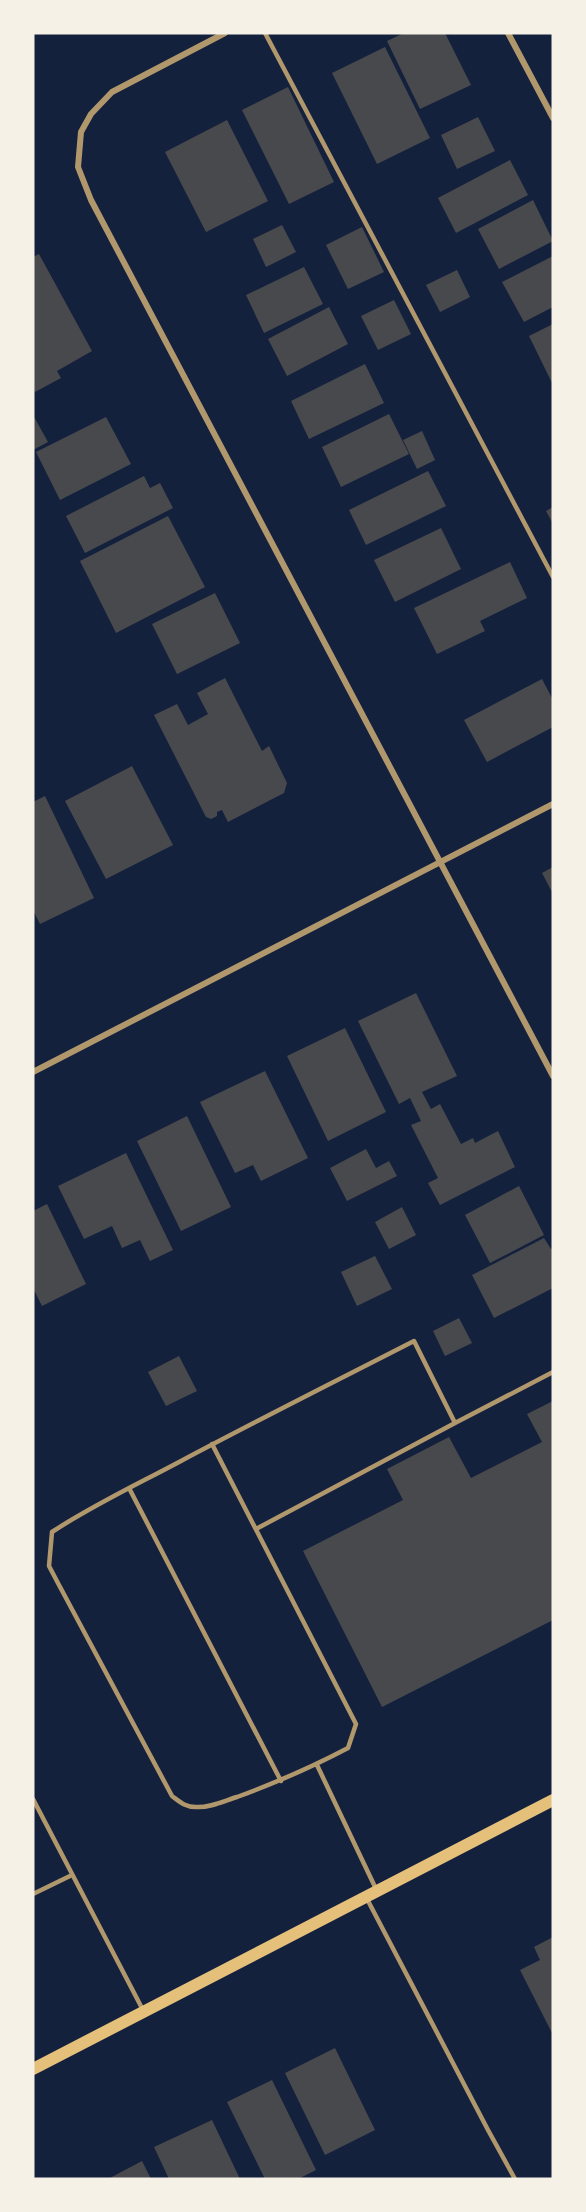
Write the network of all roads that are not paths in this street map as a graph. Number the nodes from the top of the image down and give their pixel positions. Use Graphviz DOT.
graph roads {
  1 [pos="225,33"];
  2 [pos="265,33"];
  3 [pos="508,33"];
  4 [pos="553,118"];
  5 [pos="553,577"];
  6 [pos="553,804"];
  7 [pos="441,862"];
  8 [pos="33,1072"];
  9 [pos="553,1076"];
  10 [pos="553,1372"];
  11 [pos="455,1423"];
  12 [pos="212,1444"];
  13 [pos="129,1488"];
  14 [pos="256,1529"];
  15 [pos="317,1765"];
  16 [pos="281,1781"];
  17 [pos="33,1799"];
  18 [pos="553,1800"];
  19 [pos="72,1875"];
  20 [pos="33,1894"];
  21 [pos="372,1894"];
  22 [pos="144,2012"];
  23 [pos="33,2069"];
  24 [pos="515,2179"];
  1 -- 7 [label="street"];
  2 -- 5 [label="lane"];
  3 -- 4 [label="street"];
  6 -- 7 [label="street"];
  7 -- 8 [label="street"];
  7 -- 9 [label="street"];
  10 -- 11 [label="lane"];
  11 -- 12 [label="lane"];
  11 -- 14 [label="lane"];
  12 -- 13 [label="lane"];
  12 -- 14 [label="lane"];
  13 -- 16 [label="lane"];
  13 -- 16 [label="lane"];
  14 -- 15 [label="lane"];
  15 -- 16 [label="lane"];
  15 -- 21 [label="lane"];
  17 -- 19 [label="lane"];
  18 -- 21 [label="main road"];
  19 -- 20 [label="lane"];
  19 -- 22 [label="lane"];
  21 -- 22 [label="main road"];
  21 -- 24 [label="lane"];
  22 -- 23 [label="main road"];
}
